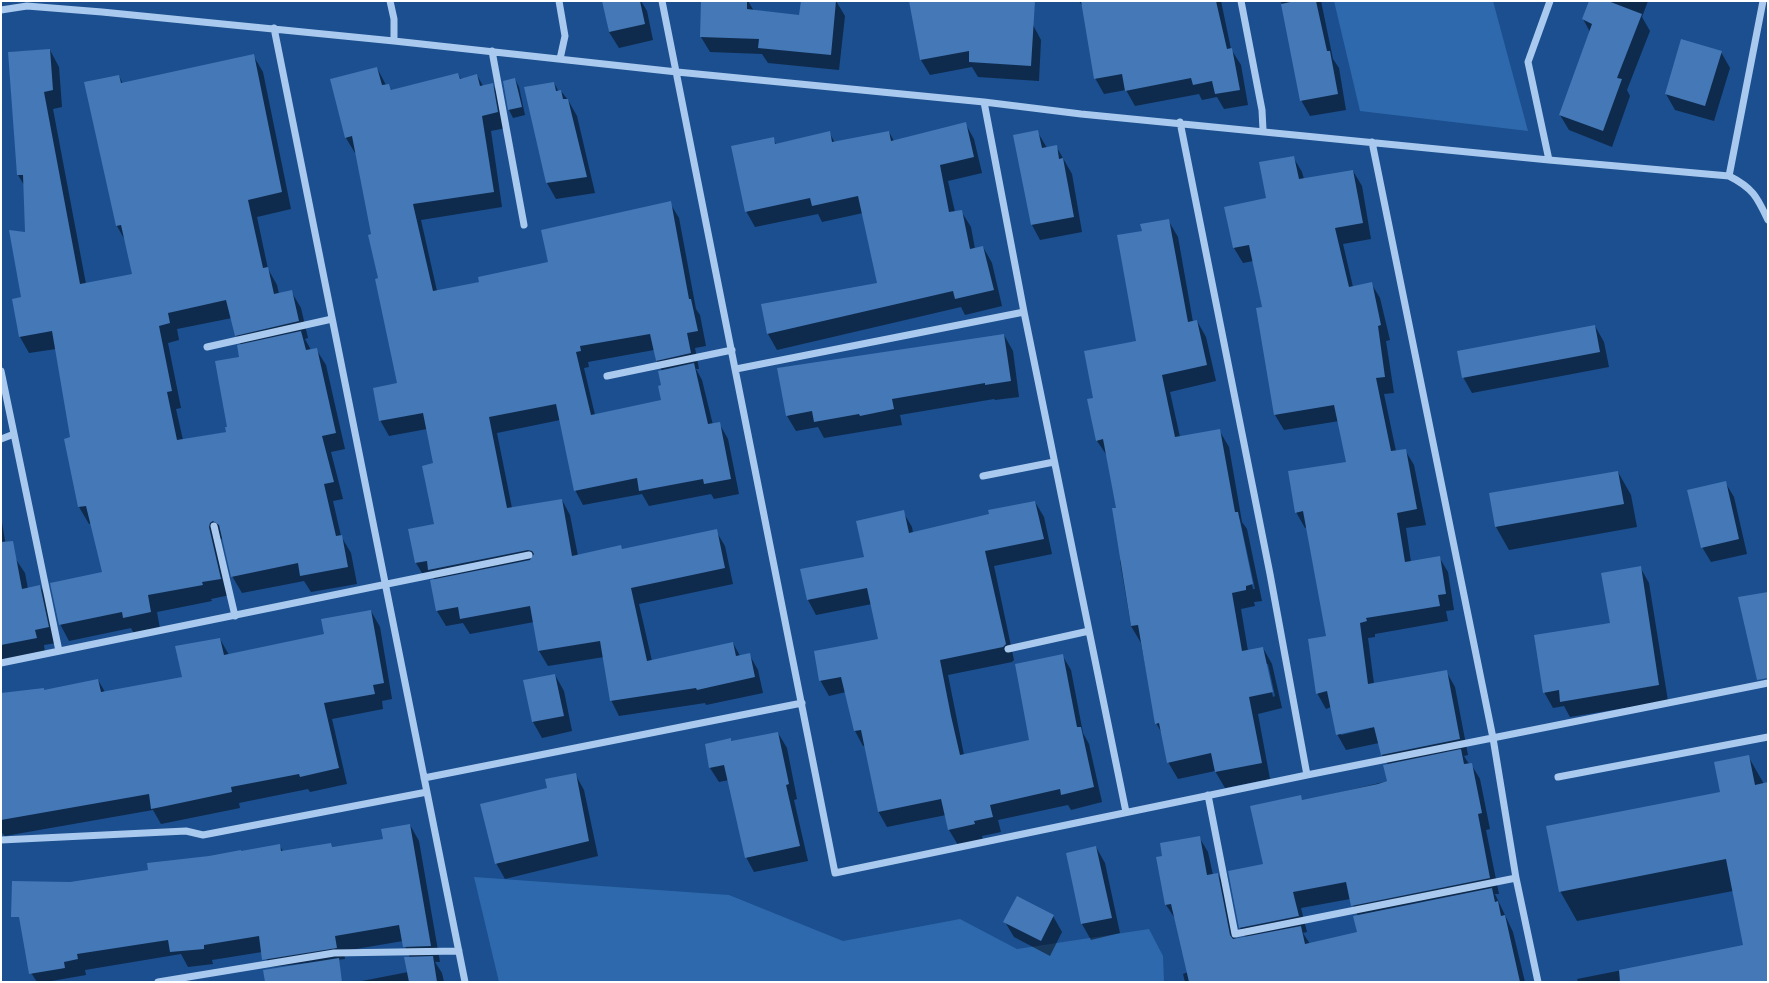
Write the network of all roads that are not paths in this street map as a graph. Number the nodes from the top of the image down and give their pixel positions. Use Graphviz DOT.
graph roads {
  1 [pos="390,1"];
  2 [pos="559,1"];
  3 [pos="662,1"];
  4 [pos="1241,1"];
  5 [pos="1550,1"];
  6 [pos="1763,1"];
  7 [pos="1,10"];
  8 [pos="274,28"];
  9 [pos="394,41"];
  10 [pos="492,51"];
  11 [pos="560,59"];
  12 [pos="677,72"];
  13 [pos="984,102"];
  14 [pos="1180,122"];
  15 [pos="1263,130"];
  16 [pos="1372,142"];
  17 [pos="1549,160"];
  18 [pos="1729,176"];
  19 [pos="1768,220"];
  20 [pos="524,225"];
  21 [pos="1024,312"];
  22 [pos="332,320"];
  23 [pos="207,347"];
  24 [pos="732,350"];
  25 [pos="736,369"];
  26 [pos="1,371"];
  27 [pos="607,376"];
  28 [pos="14,434"];
  29 [pos="1,439"];
  30 [pos="1054,462"];
  31 [pos="983,476"];
  32 [pos="214,526"];
  33 [pos="529,555"];
  34 [pos="386,584"];
  35 [pos="235,616"];
  36 [pos="1089,631"];
  37 [pos="1008,649"];
  38 [pos="59,651"];
  39 [pos="1,663"];
  40 [pos="1768,683"];
  41 [pos="802,703"];
  42 [pos="1768,737"];
  43 [pos="1493,738"];
  44 [pos="1307,775"];
  45 [pos="1558,777"];
  46 [pos="424,778"];
  47 [pos="427,792"];
  48 [pos="1208,795"];
  49 [pos="1126,812"];
  50 [pos="1,840"];
  51 [pos="1516,878"];
  52 [pos="459,950"];
  53 [pos="158,982"];
  54 [pos="162,982"];
  55 [pos="465,982"];
  56 [pos="1538,982"];
  1 -- 9 [label="street"];
  2 -- 11 [label="street"];
  3 -- 12 [label="street"];
  4 -- 15 [label="street"];
  5 -- 17 [label="street"];
  6 -- 18 [label="street"];
  7 -- 8 [label="street"];
  8 -- 9 [label="street"];
  8 -- 22 [label="street"];
  9 -- 10 [label="street"];
  10 -- 11 [label="street"];
  10 -- 20 [label="street"];
  11 -- 12 [label="street"];
  12 -- 13 [label="street"];
  12 -- 24 [label="street"];
  13 -- 14 [label="street"];
  13 -- 21 [label="street"];
  14 -- 15 [label="street"];
  14 -- 44 [label="street"];
  15 -- 16 [label="street"];
  16 -- 17 [label="street"];
  16 -- 43 [label="street"];
  17 -- 18 [label="street"];
  18 -- 19 [label="street"];
  21 -- 25 [label="street"];
  21 -- 30 [label="street"];
  22 -- 23 [label="street"];
  22 -- 34 [label="street"];
  24 -- 25 [label="street"];
  24 -- 27 [label="street"];
  25 -- 41 [label="street"];
  26 -- 28 [label="street"];
  28 -- 29 [label="street"];
  28 -- 38 [label="street"];
  30 -- 31 [label="street"];
  30 -- 36 [label="street"];
  32 -- 35 [label="street"];
  33 -- 34 [label="street"];
  34 -- 35 [label="street"];
  34 -- 46 [label="street"];
  35 -- 38 [label="street"];
  36 -- 37 [label="street"];
  36 -- 49 [label="street"];
  38 -- 39 [label="street"];
  40 -- 43 [label="street"];
  41 -- 46 [label="street"];
  41 -- 49 [label="street"];
  42 -- 45 [label="street"];
  43 -- 44 [label="street"];
  43 -- 51 [label="street"];
  44 -- 48 [label="street"];
  46 -- 47 [label="street"];
  47 -- 50 [label="street"];
  47 -- 52 [label="street"];
  48 -- 49 [label="street"];
  48 -- 51 [label="street"];
  51 -- 56 [label="street"];
  52 -- 54 [label="street"];
  52 -- 55 [label="street"];
  53 -- 54 [label="street"];
}
